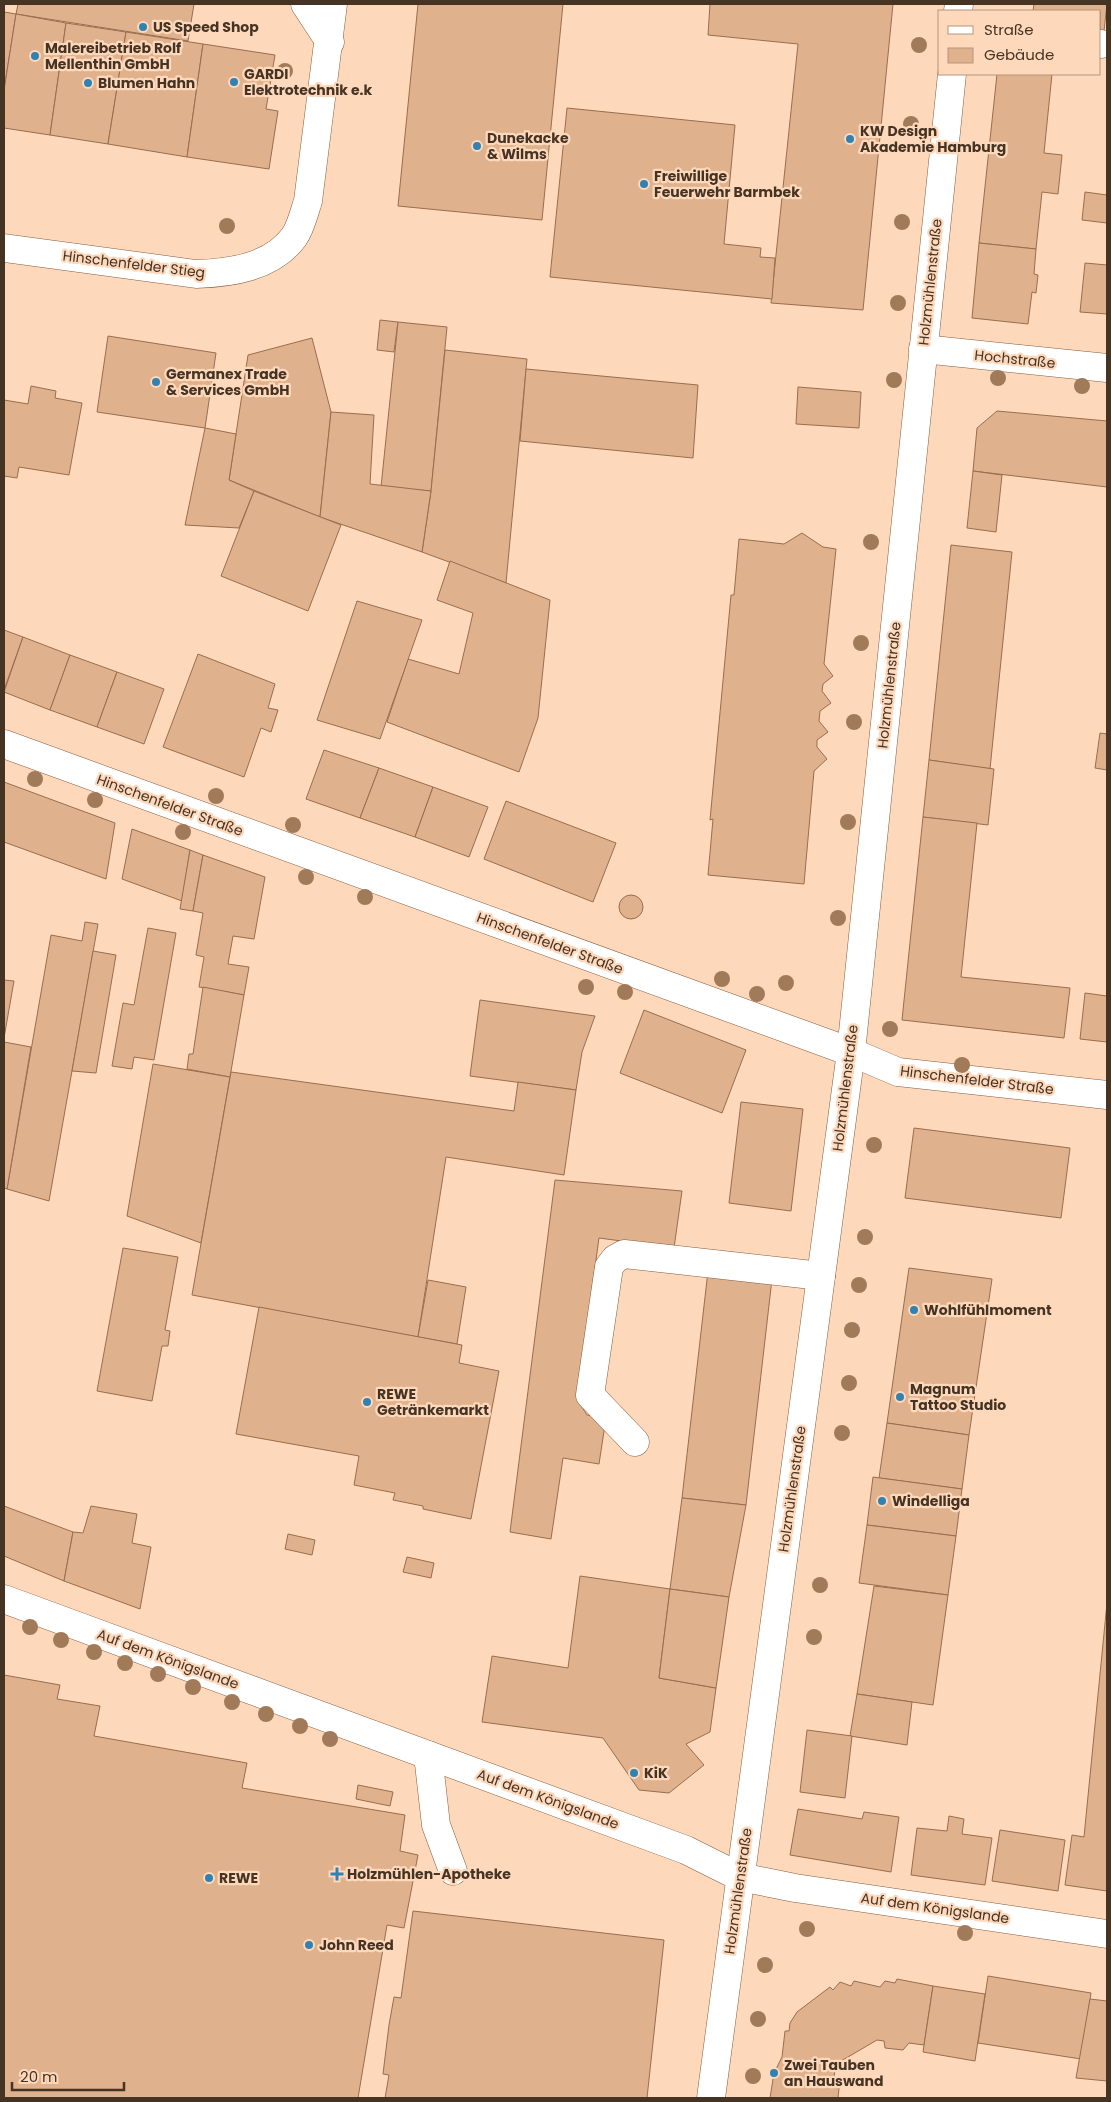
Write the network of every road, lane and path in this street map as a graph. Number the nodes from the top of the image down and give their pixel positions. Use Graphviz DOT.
graph roads {
  1 [pos="305,4"];
  2 [pos="334,4"];
  3 [pos="330,42"];
  4 [pos="952,75"];
  5 [pos="4,248"];
  6 [pos="923,349"];
  7 [pos="1107,368"];
  8 [pos="4,744"];
  9 [pos="851,1052"];
  10 [pos="1107,1094"];
  11 [pos="821,1276"];
  12 [pos="635,1442"];
  13 [pos="4,1599"];
  14 [pos="428,1755"];
  15 [pos="453,1871"];
  16 [pos="740,1877"];
  17 [pos="1107,1934"];
  18 [pos="711,2098"];
  1 -- 3 [label="street"];
  2 -- 3 [label="street, Hinschenfelder Stieg"];
  3 -- 5 [label="street, Hinschenfelder Stieg"];
  4 -- 6 [label="street, Holzmühlenstraße"];
  6 -- 7 [label="street, Hochstraße"];
  6 -- 9 [label="street, Holzmühlenstraße"];
  8 -- 9 [label="street, Hinschenfelder Straße"];
  9 -- 10 [label="street, Hinschenfelder Straße"];
  9 -- 11 [label="street, Holzmühlenstraße"];
  11 -- 12 [label="street"];
  11 -- 16 [label="street, Holzmühlenstraße"];
  13 -- 14 [label="street, Auf dem Königslande"];
  14 -- 15 [label="street"];
  14 -- 16 [label="street, Auf dem Königslande"];
  16 -- 17 [label="street, Auf dem Königslande"];
  16 -- 18 [label="street, Holzmühlenstraße"];
}
